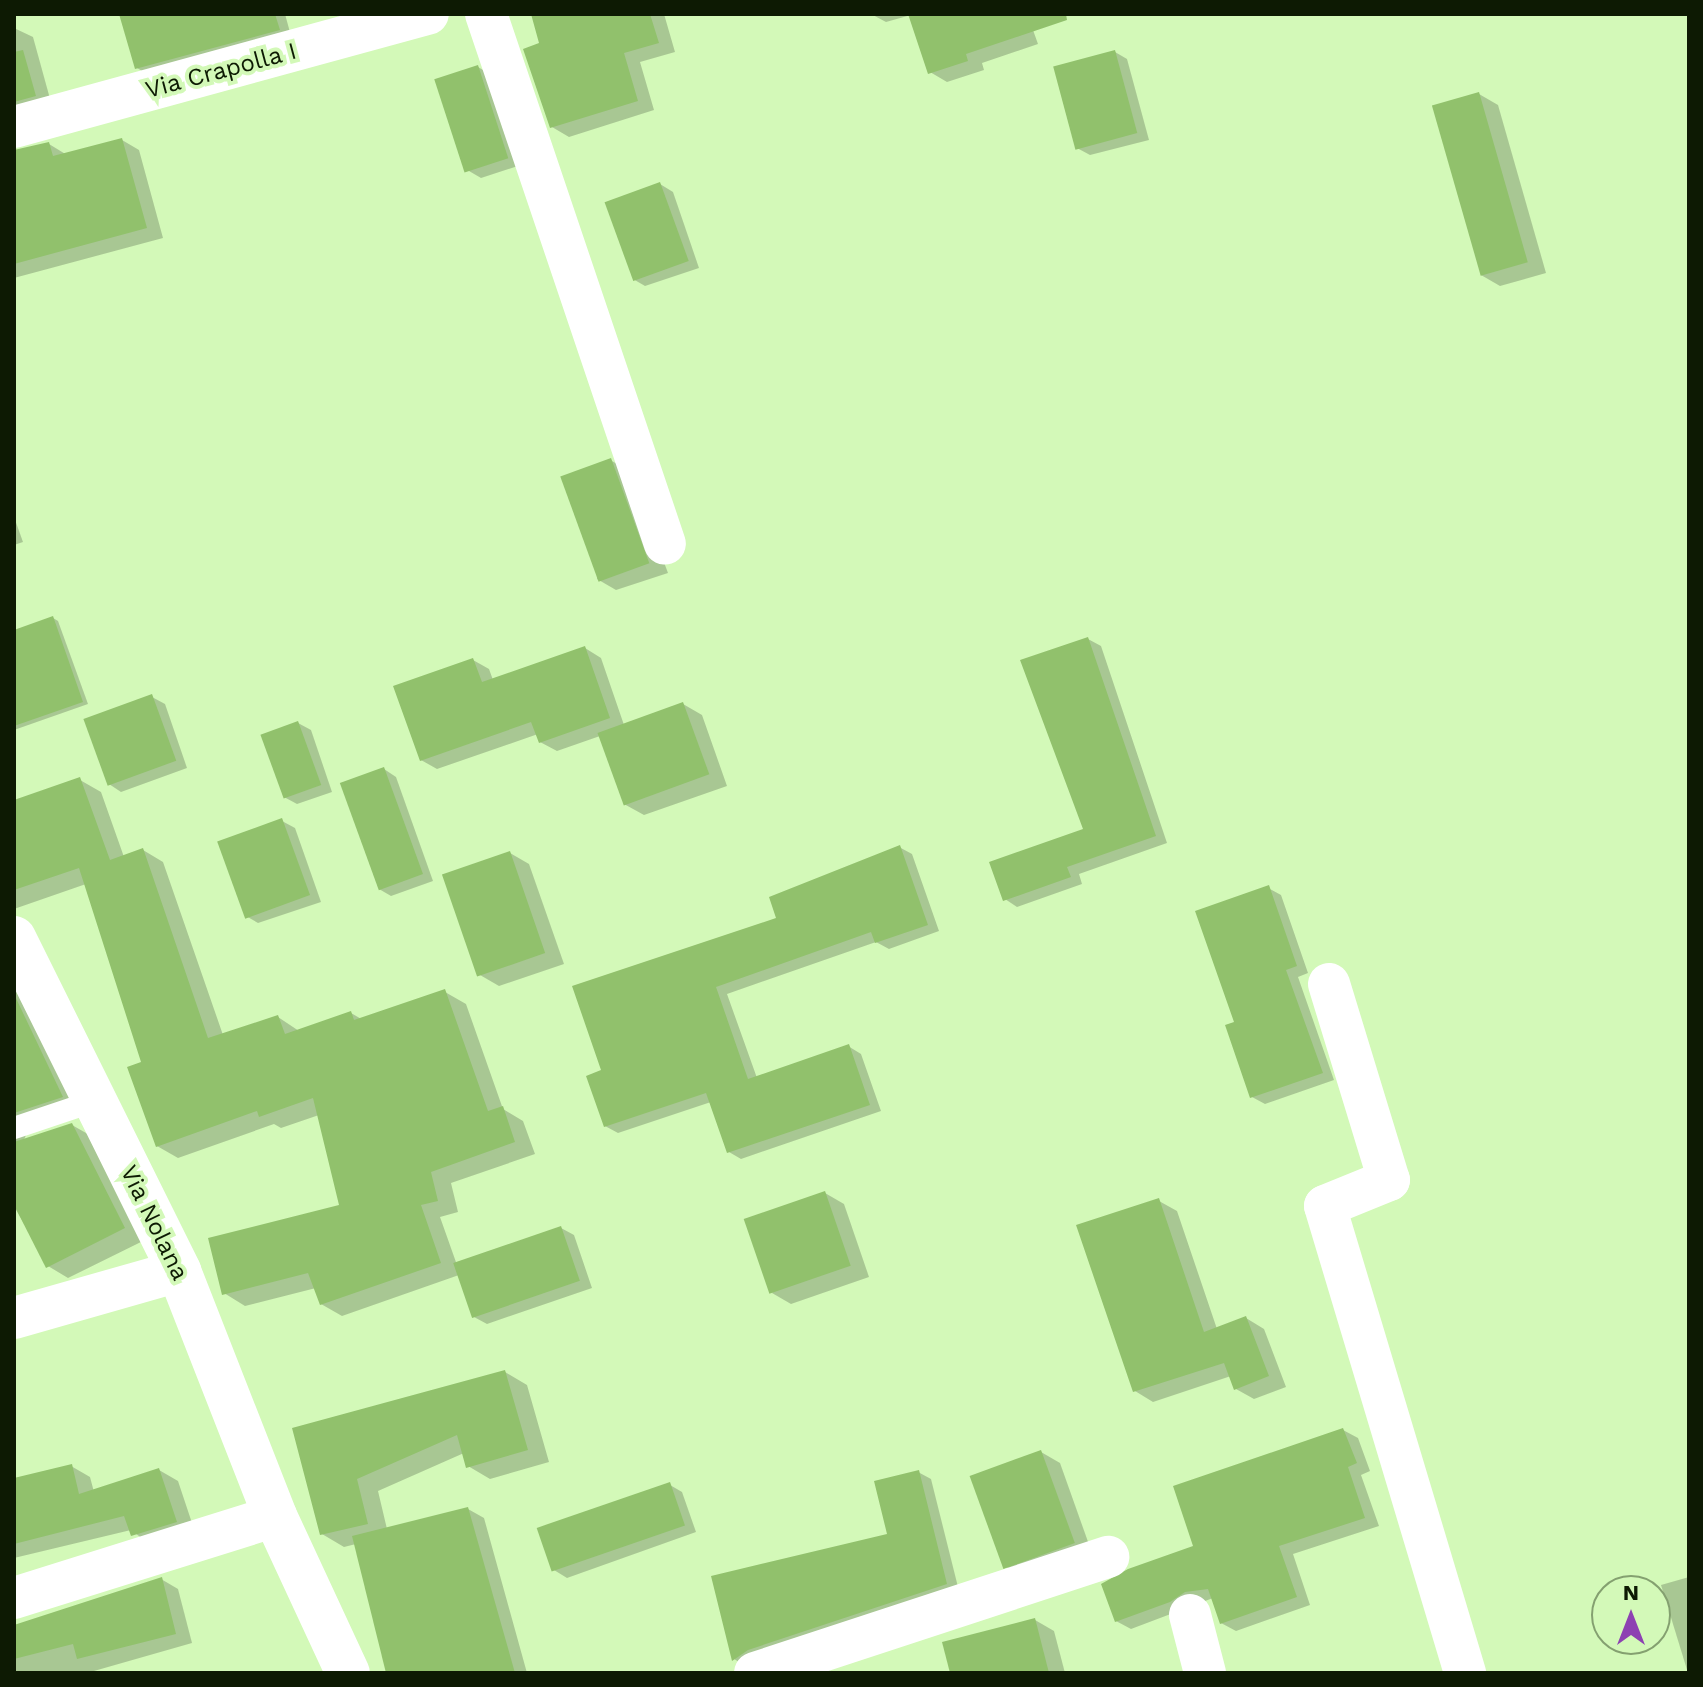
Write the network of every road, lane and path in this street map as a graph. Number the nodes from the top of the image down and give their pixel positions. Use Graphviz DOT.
graph roads {
  1 [pos="428,14"];
  2 [pos="486,14"];
  3 [pos="14,127"];
  4 [pos="665,544"];
  5 [pos="14,938"];
  6 [pos="1329,984"];
  7 [pos="94,1101"];
  8 [pos="14,1128"];
  9 [pos="179,1271"];
  10 [pos="14,1318"];
  11 [pos="275,1516"];
  12 [pos="1108,1557"];
  13 [pos="14,1598"];
  14 [pos="1190,1615"];
  15 [pos="348,1673"];
  16 [pos="755,1673"];
  17 [pos="1205,1673"];
  18 [pos="1465,1673"];
  1 -- 3 [label="street, Via Crapolla I"];
  2 -- 4 [label="street"];
  5 -- 7 [label="street, Via Nolana"];
  6 -- 18 [label="street"];
  7 -- 8 [label="lane"];
  7 -- 9 [label="street, Via Nolana"];
  9 -- 10 [label="street"];
  9 -- 11 [label="street, Via Nolana"];
  11 -- 13 [label="street"];
  11 -- 15 [label="street, Via Nolana"];
  12 -- 16 [label="street"];
  14 -- 17 [label="street"];
}
